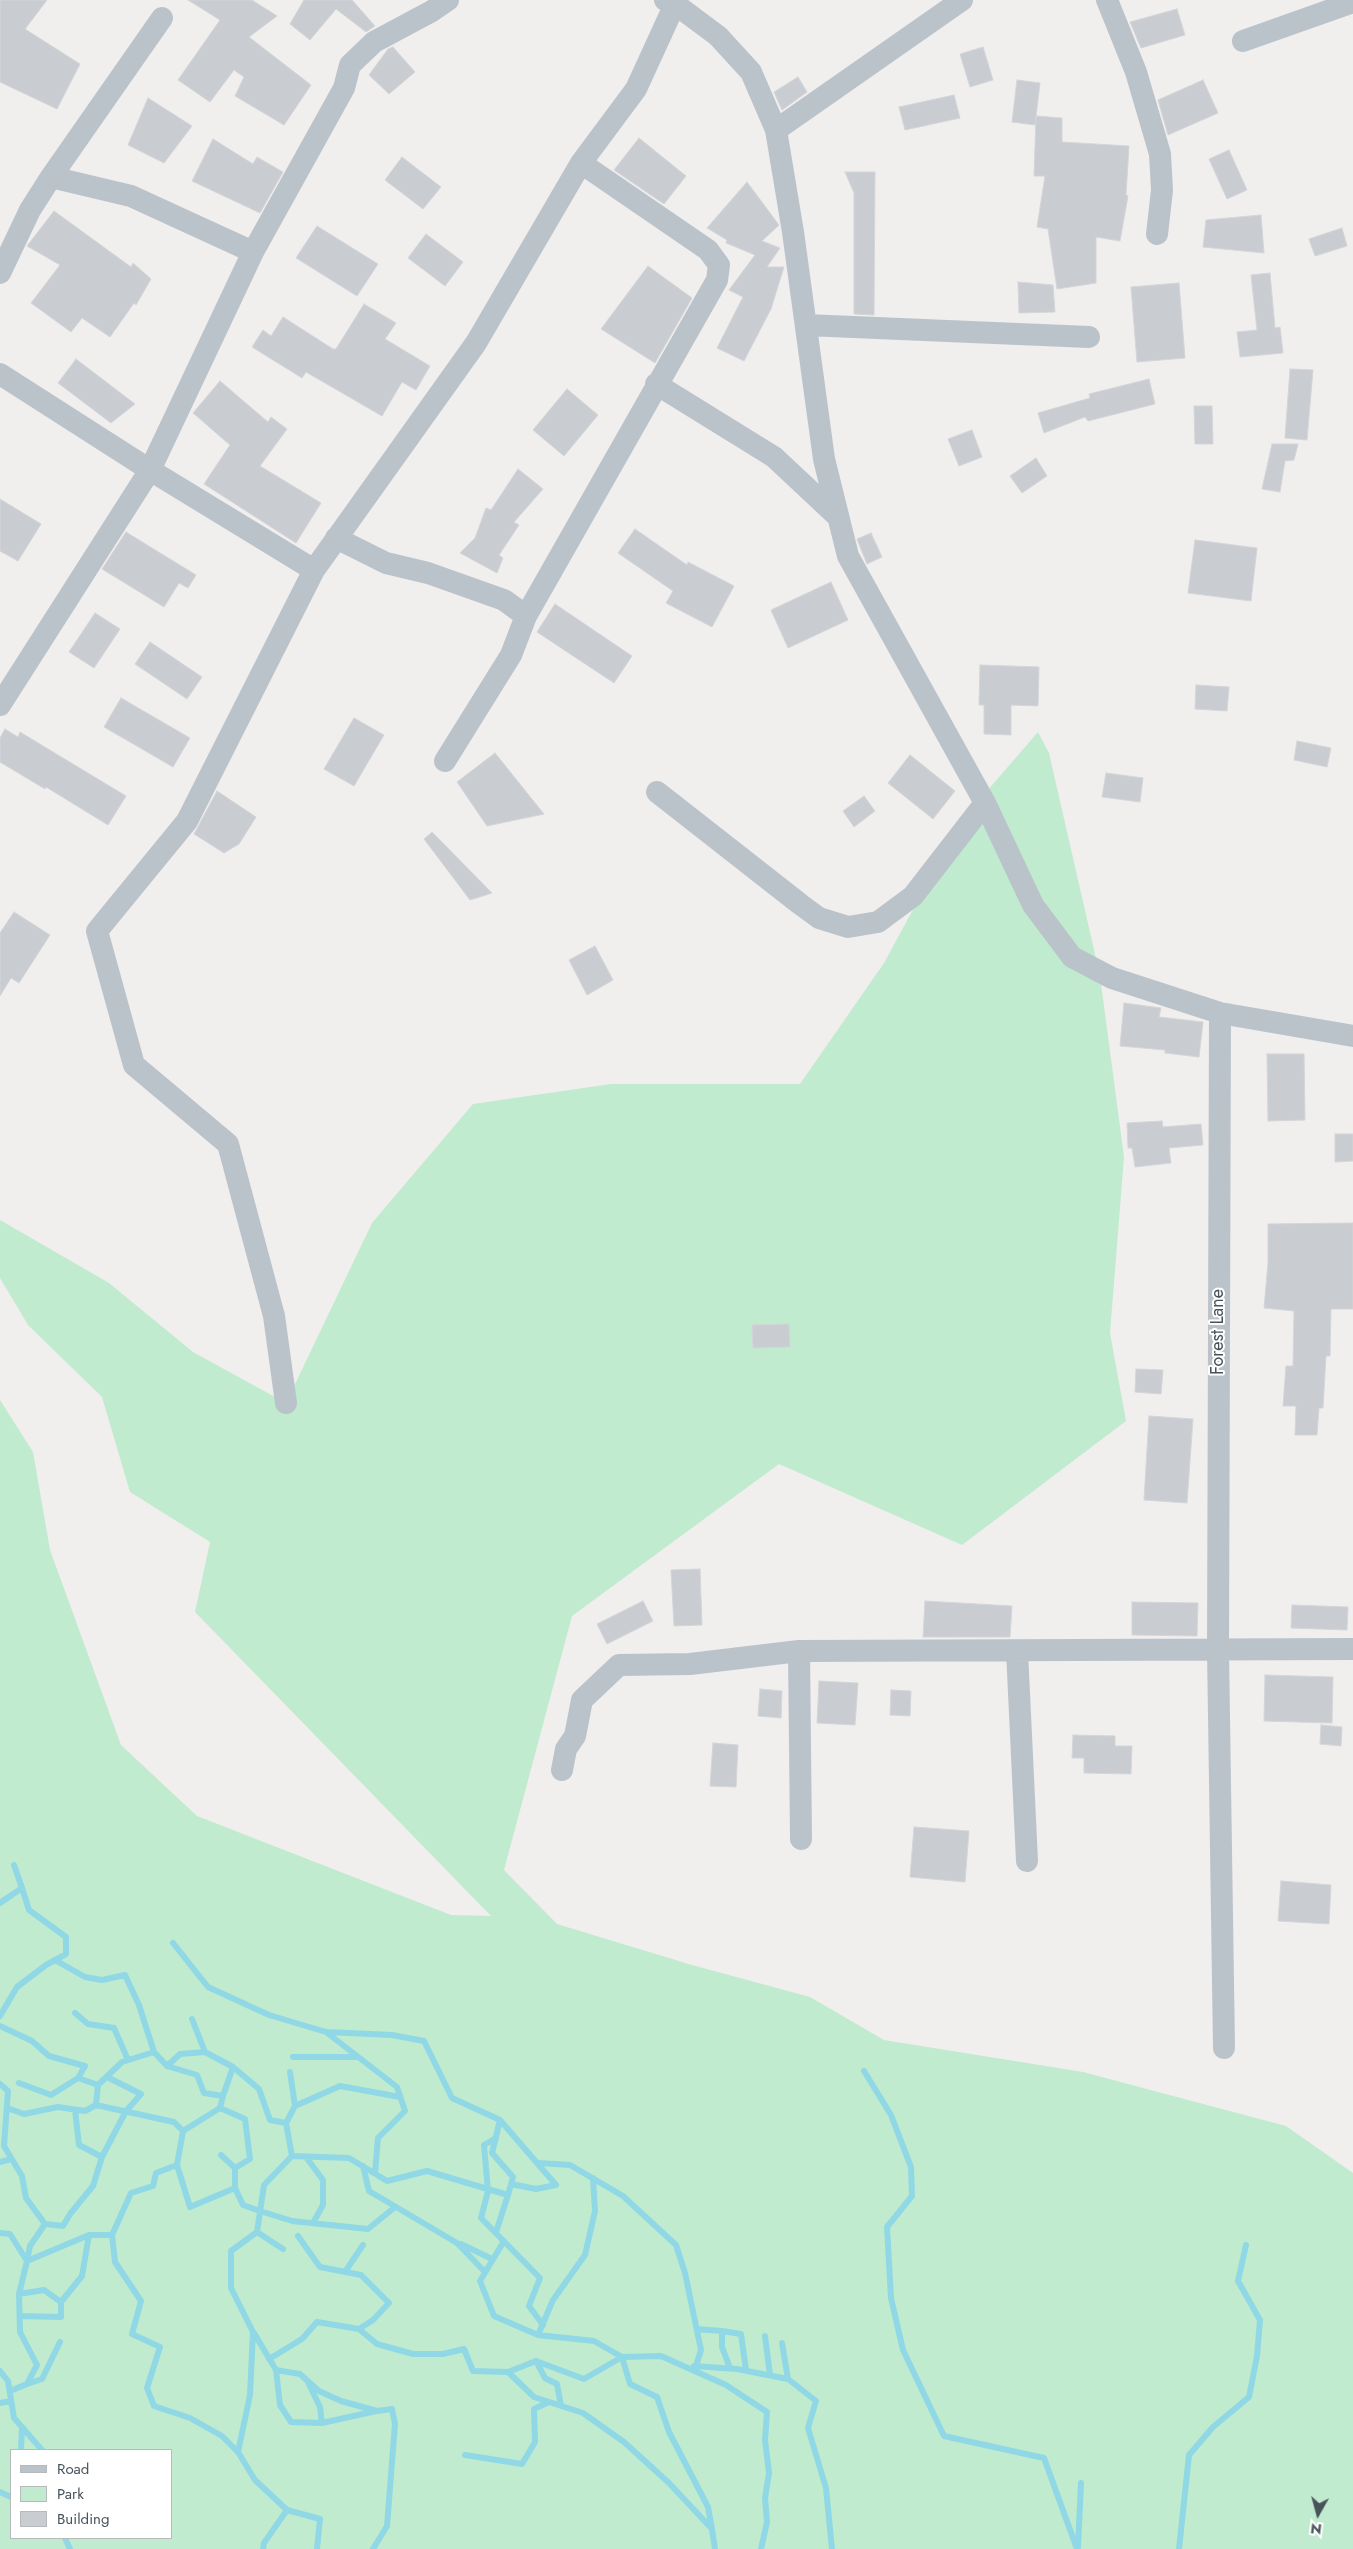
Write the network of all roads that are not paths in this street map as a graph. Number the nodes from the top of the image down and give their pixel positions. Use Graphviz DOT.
graph roads {
  1 [pos="448,0"];
  2 [pos="962,0"];
  3 [pos="1107,0"];
  4 [pos="670,2"];
  5 [pos="1353,2"];
  6 [pos="162,18"];
  7 [pos="1243,42"];
  8 [pos="776,130"];
  9 [pos="581,163"];
  10 [pos="50,177"];
  11 [pos="1157,234"];
  12 [pos="252,252"];
  13 [pos="0,273"];
  14 [pos="806,325"];
  15 [pos="1089,337"];
  16 [pos="0,374"];
  17 [pos="656,384"];
  18 [pos="150,470"];
  19 [pos="837,516"];
  20 [pos="336,538"];
  21 [pos="314,570"];
  22 [pos="526,616"];
  23 [pos="0,705"];
  24 [pos="445,761"];
  25 [pos="657,792"];
  26 [pos="984,803"];
  27 [pos="1220,1013"];
  28 [pos="1353,1036"];
  29 [pos="286,1403"];
  30 [pos="1353,1649"];
  31 [pos="1218,1650"];
  32 [pos="799,1651"];
  33 [pos="1017,1651"];
  34 [pos="562,1770"];
  35 [pos="801,1838"];
  36 [pos="1027,1861"];
  37 [pos="1224,2048"];
  1 -- 12 [label="street"];
  2 -- 8 [label="street"];
  3 -- 11 [label="street"];
  4 -- 8 [label="street"];
  4 -- 9 [label="street"];
  5 -- 7 [label="street"];
  6 -- 10 [label="street"];
  8 -- 14 [label="street"];
  9 -- 17 [label="street"];
  9 -- 20 [label="street"];
  10 -- 12 [label="street"];
  10 -- 13 [label="street"];
  12 -- 18 [label="street"];
  14 -- 15 [label="street"];
  14 -- 19 [label="street"];
  16 -- 18 [label="street"];
  17 -- 19 [label="street"];
  17 -- 22 [label="street"];
  18 -- 21 [label="street"];
  18 -- 23 [label="street"];
  19 -- 26 [label="street"];
  20 -- 21 [label="street"];
  20 -- 22 [label="street"];
  21 -- 29 [label="street"];
  22 -- 24 [label="street"];
  25 -- 26 [label="street"];
  26 -- 27 [label="street"];
  27 -- 28 [label="street"];
  27 -- 31 [label="street, Forest Lane"];
  30 -- 31 [label="street"];
  31 -- 33 [label="street"];
  31 -- 37 [label="street, Forest Lane"];
  32 -- 33 [label="street"];
  32 -- 34 [label="street"];
  32 -- 35 [label="street"];
  33 -- 36 [label="street"];
}
